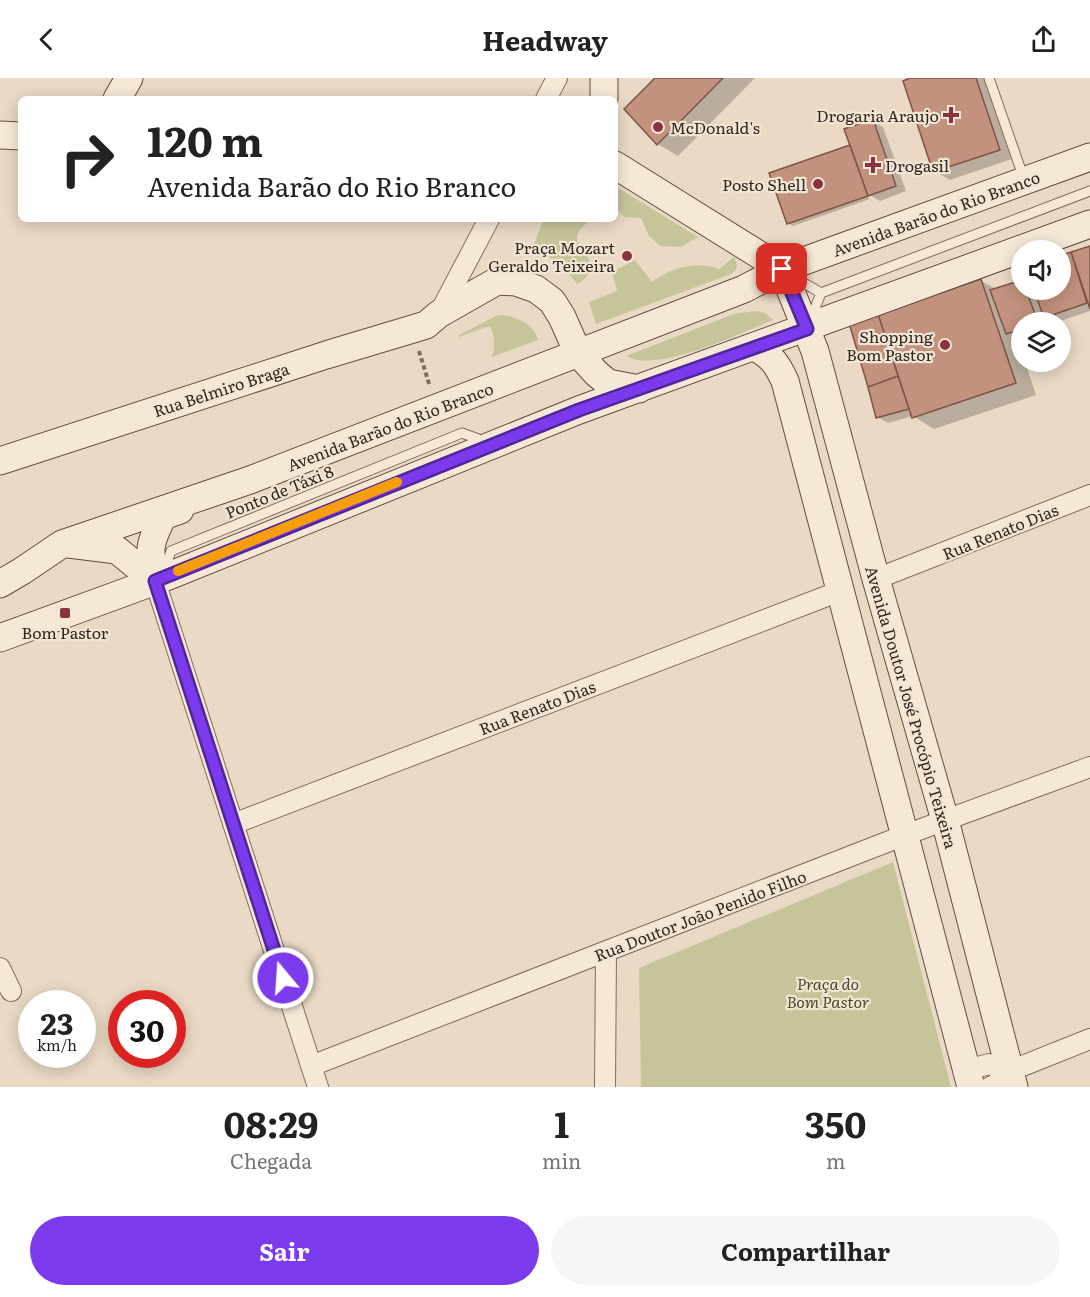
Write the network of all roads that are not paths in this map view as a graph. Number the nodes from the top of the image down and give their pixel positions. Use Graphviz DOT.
graph roads {
  1 [pos="129,78"];
  2 [pos="557,78"];
  3 [pos="604,78"];
  4 [pos="989,78"];
  5 [pos="119,96"];
  6 [pos="549,96"];
  7 [pos="604,96"];
  8 [pos="0,135"];
  9 [pos="18,136"];
  10 [pos="618,152"];
  11 [pos="1090,157"];
  12 [pos="623,169"];
  13 [pos="1025,182"];
  14 [pos="1090,191"];
  15 [pos="487,222"];
  16 [pos="1090,224"];
  17 [pos="782,269"];
  18 [pos="821,293"];
  19 [pos="439,314"];
  20 [pos="807,329"];
  21 [pos="754,347"];
  22 [pos="578,353"];
  23 [pos="639,389"];
  24 [pos="0,461"];
  25 [pos="250,480"];
  26 [pos="1090,495"];
  27 [pos="62,544"];
  28 [pos="11,578"];
  29 [pos="876,579"];
  30 [pos="158,580"];
  31 [pos="840,591"];
  32 [pos="0,593"];
  33 [pos="0,638"];
  34 [pos="1090,766"];
  35 [pos="945,820"];
  36 [pos="233,824"];
  37 [pos="905,835"];
  38 [pos="606,951"];
  39 [pos="0,968"];
  40 [pos="11,991"];
  41 [pos="1090,1039"];
  42 [pos="311,1066"];
  43 [pos="969,1079"];
  44 [pos="1004,1082"];
  45 [pos="318,1087"];
  46 [pos="605,1087"];
  1 -- 5 [label="main road"];
  2 -- 6 [label="street"];
  3 -- 7 [label="main road"];
  4 -- 13 [label="lane"];
  8 -- 9 [label="main road"];
  10 -- 12 [label="main road"];
  11 -- 13 [label="main road, Avenida Barão do Rio Branco"];
  12 -- 17 [label="main road"];
  13 -- 17 [label="main road, Avenida Barão do Rio Branco"];
  14 -- 18 [label="lane, Avenida Barão do Rio Branco"];
  15 -- 19 [label="street"];
  16 -- 20 [label="main road"];
  17 -- 18 [label="lane"];
  17 -- 20 [label="main road, Avenida Doutor José Procópio Teixeira"];
  17 -- 22 [label="main road, Avenida Barão do Rio Branco"];
  18 -- 20 [label="lane"];
  19 -- 22 [label="main road, Rua Belmiro Braga"];
  19 -- 24 [label="main road, Rua Belmiro Braga"];
  20 -- 21 [label="main road"];
  20 -- 29 [label="main road, Avenida Doutor José Procópio Teixeira"];
  21 -- 23 [label="main road"];
  21 -- 31 [label="main road"];
  22 -- 23 [label="main road"];
  22 -- 25 [label="main road, Avenida Barão do Rio Branco"];
  23 -- 30 [label="main road"];
  25 -- 27 [label="main road, Avenida Barão do Rio Branco"];
  25 -- 30 [label="main road"];
  26 -- 29 [label="street, Rua Renato Dias"];
  27 -- 28 [label="main road, Avenida Barão do Rio Branco"];
  27 -- 30 [label="main road"];
  28 -- 32 [label="main road, Avenida Barão do Rio Branco"];
  29 -- 35 [label="main road, Avenida Doutor José Procópio Teixeira"];
  30 -- 33 [label="main road"];
  30 -- 36 [label="street"];
  31 -- 36 [label="street, Rua Renato Dias"];
  31 -- 37 [label="main road"];
  34 -- 35 [label="street, Rua Doutor João Penido Filho"];
  35 -- 37 [label="street, Rua Doutor João Penido Filho"];
  35 -- 44 [label="main road, Avenida Doutor José Procópio Teixeira"];
  36 -- 42 [label="street"];
  37 -- 38 [label="street, Rua Doutor João Penido Filho"];
  37 -- 43 [label="main road"];
  38 -- 42 [label="street, Rua Doutor João Penido Filho"];
  38 -- 46 [label="street"];
  39 -- 40 [label="street"];
  41 -- 44 [label="street"];
  42 -- 45 [label="street"];
  43 -- 44 [label="street"];
}
